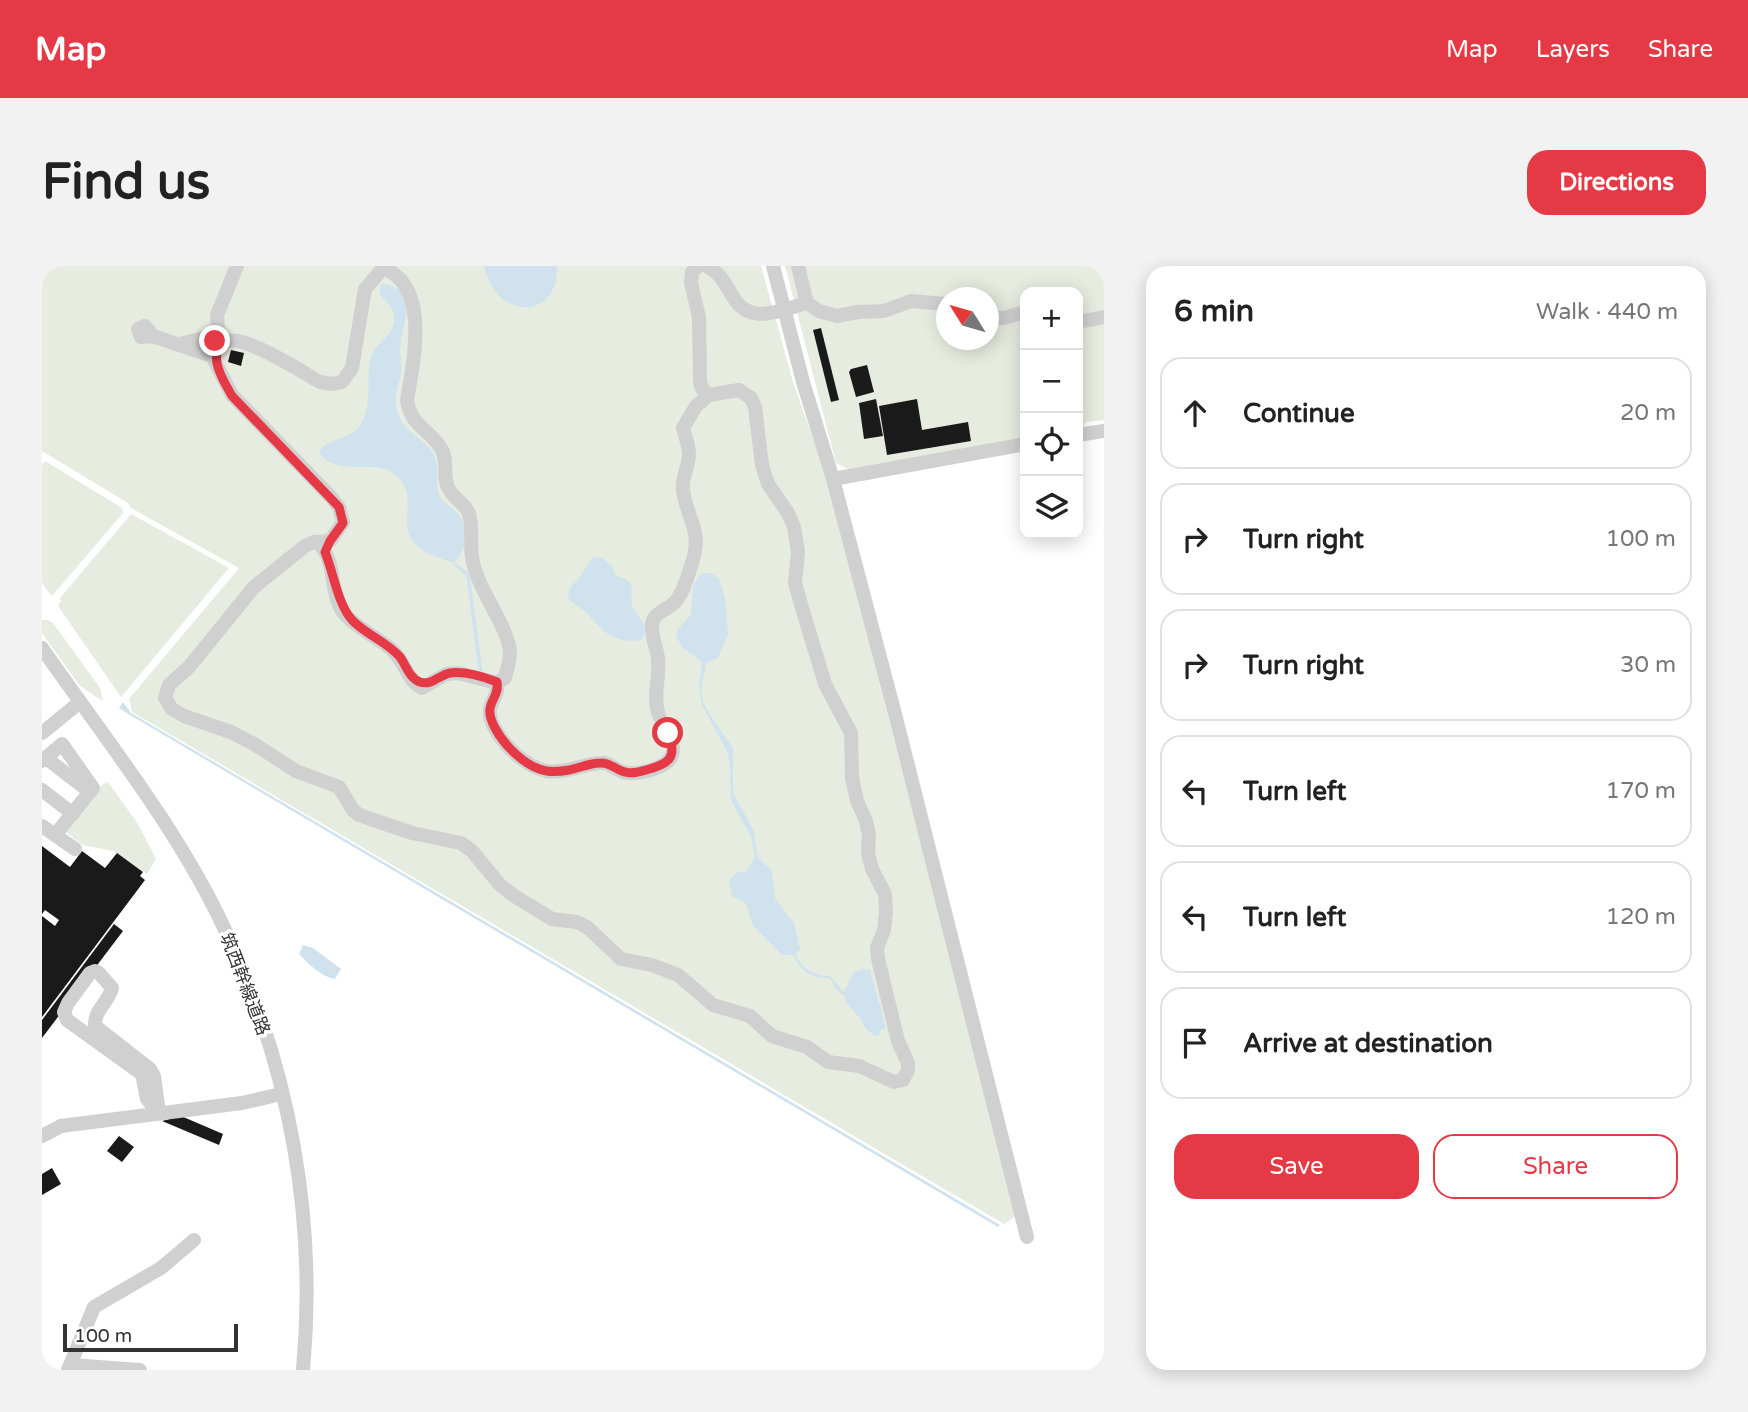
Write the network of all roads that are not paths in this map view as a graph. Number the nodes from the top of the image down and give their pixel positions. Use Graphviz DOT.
graph roads {
  1 [pos="696,266"];
  2 [pos="707,266"];
  3 [pos="773,266"];
  4 [pos="798,266"];
  5 [pos="390,268"];
  6 [pos="232,274"];
  7 [pos="807,303"];
  8 [pos="936,303"];
  9 [pos="784,309"];
  10 [pos="1020,313"];
  11 [pos="1104,317"];
  12 [pos="999,318"];
  13 [pos="1083,321"];
  14 [pos="153,336"];
  15 [pos="218,344"];
  16 [pos="704,391"];
  17 [pos="1104,430"];
  18 [pos="1083,434"];
  19 [pos="1020,445"];
  20 [pos="833,479"];
  21 [pos="324,545"];
  22 [pos="42,648"];
  23 [pos="500,684"];
  24 [pos="80,702"];
  25 [pos="42,733"];
  26 [pos="44,759"];
  27 [pos="42,790"];
  28 [pos="90,792"];
  29 [pos="73,814"];
  30 [pos="42,826"];
  31 [pos="55,835"];
  32 [pos="75,849"];
  33 [pos="281,1094"];
  34 [pos="159,1113"];
  35 [pos="42,1136"];
  36 [pos="1027,1237"];
  37 [pos="194,1240"];
  38 [pos="70,1368"];
  39 [pos="140,1370"];
  40 [pos="303,1370"];
  1 -- 16 [label="street"];
  2 -- 9 [label="street"];
  3 -- 9 [label="street"];
  4 -- 7 [label="street"];
  5 -- 15 [label="street"];
  5 -- 23 [label="street"];
  6 -- 15 [label="street"];
  7 -- 8 [label="street"];
  7 -- 9 [label="street"];
  9 -- 20 [label="street"];
  10 -- 12 [label="street"];
  11 -- 13 [label="street"];
  14 -- 15 [label="street"];
  15 -- 21 [label="street"];
  16 -- 21 [label="street"];
  16 -- 23 [label="street"];
  17 -- 18 [label="street"];
  19 -- 20 [label="street"];
  20 -- 36 [label="street"];
  21 -- 23 [label="street"];
  22 -- 24 [label="street, 筑西幹線道路"];
  24 -- 25 [label="street"];
  24 -- 33 [label="street, 筑西幹線道路"];
  26 -- 28 [label="street"];
  26 -- 28 [label="street"];
  27 -- 29 [label="street"];
  28 -- 29 [label="street"];
  29 -- 31 [label="street"];
  30 -- 31 [label="street"];
  31 -- 32 [label="street"];
  33 -- 34 [label="street"];
  33 -- 40 [label="street, 筑西幹線道路"];
  34 -- 34 [label="street"];
  34 -- 35 [label="street"];
  37 -- 38 [label="street"];
  38 -- 39 [label="street"];
}
